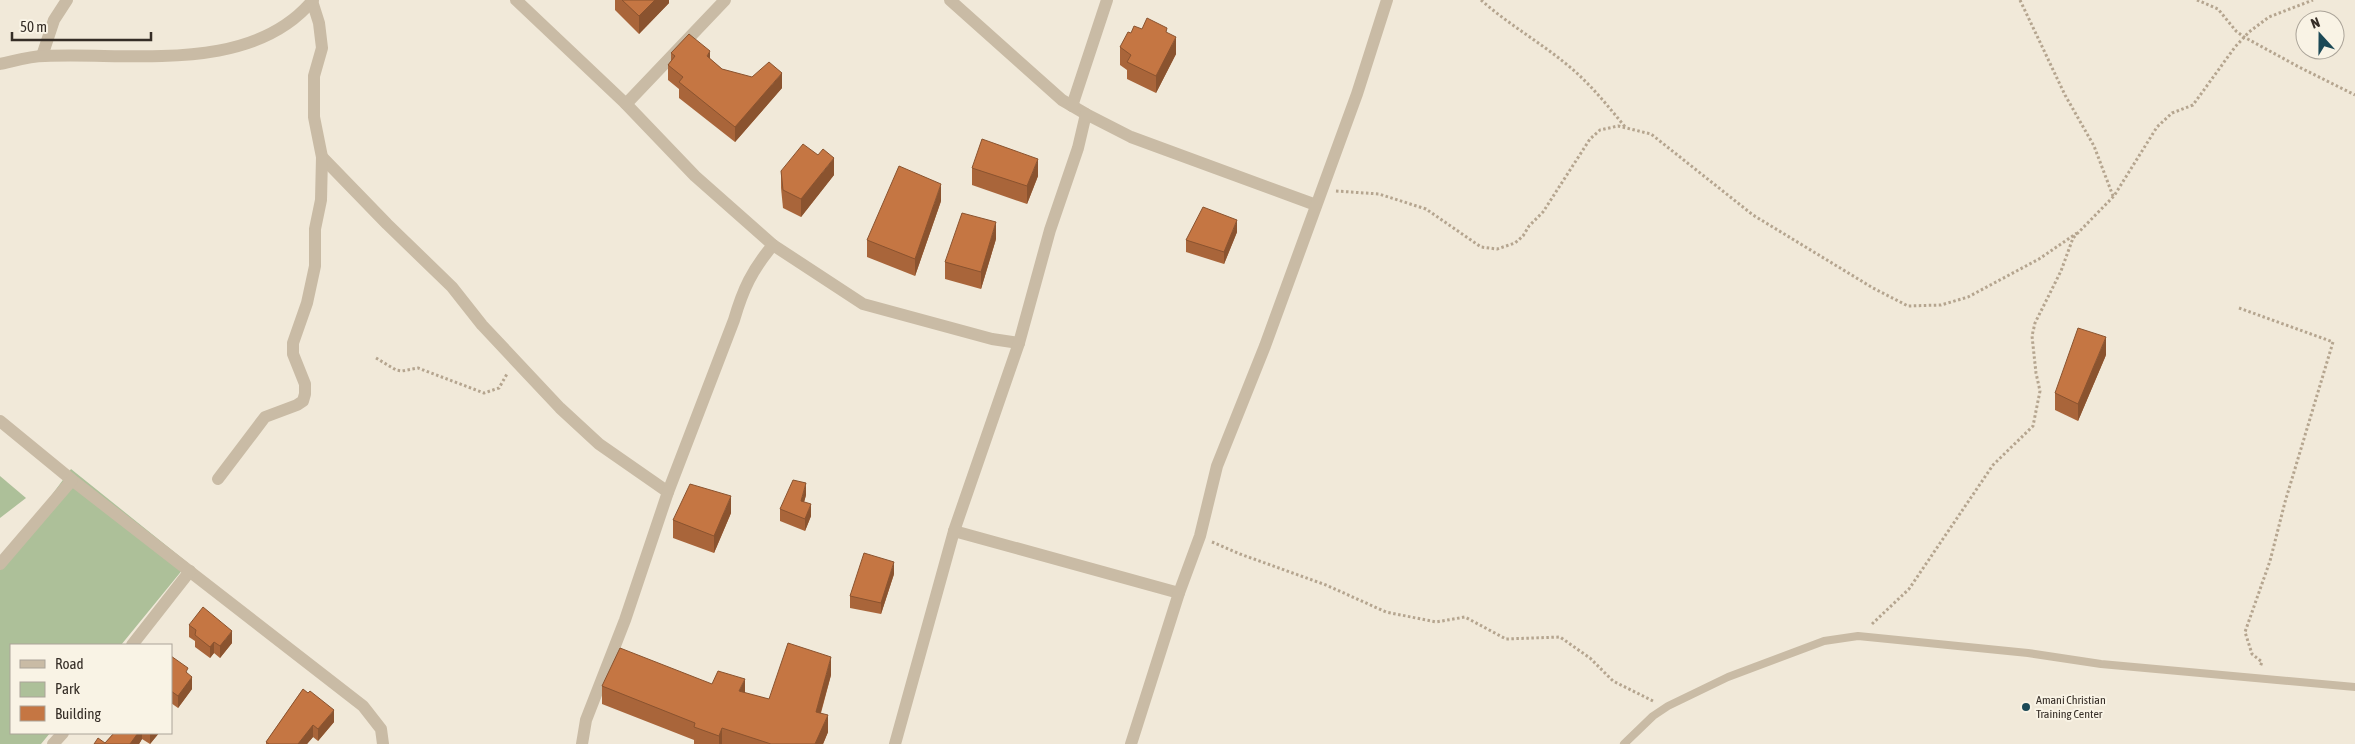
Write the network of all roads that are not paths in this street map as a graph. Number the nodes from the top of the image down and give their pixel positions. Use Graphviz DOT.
graph roads {
  1 [pos="67,0"];
  2 [pos="516,0"];
  3 [pos="725,0"];
  4 [pos="950,0"];
  5 [pos="1107,0"];
  6 [pos="1387,0"];
  7 [pos="313,1"];
  8 [pos="42,56"];
  9 [pos="0,64"];
  10 [pos="626,104"];
  11 [pos="1072,106"];
  12 [pos="1086,114"];
  13 [pos="322,157"];
  14 [pos="1316,205"];
  15 [pos="773,245"];
  16 [pos="1019,343"];
  17 [pos="0,421"];
  18 [pos="218,479"];
  19 [pos="72,480"];
  20 [pos="668,492"];
  21 [pos="954,530"];
  22 [pos="0,564"];
  23 [pos="190,571"];
  24 [pos="1179,593"];
  25 [pos="133,644"];
  26 [pos="2355,687"];
  27 [pos="61,734"];
  28 [pos="53,744"];
  29 [pos="384,744"];
  30 [pos="582,744"];
  31 [pos="895,744"];
  32 [pos="1131,744"];
  33 [pos="1624,744"];
  1 -- 8 [label="street"];
  2 -- 10 [label="street"];
  3 -- 10 [label="street"];
  4 -- 11 [label="street"];
  5 -- 11 [label="street"];
  6 -- 14 [label="street"];
  7 -- 8 [label="street"];
  7 -- 13 [label="street"];
  8 -- 9 [label="street"];
  10 -- 15 [label="street"];
  11 -- 12 [label="street"];
  12 -- 14 [label="street"];
  12 -- 16 [label="street"];
  13 -- 18 [label="street"];
  13 -- 20 [label="street"];
  14 -- 24 [label="street"];
  15 -- 16 [label="street"];
  15 -- 20 [label="street"];
  16 -- 21 [label="street"];
  17 -- 19 [label="street"];
  19 -- 22 [label="street"];
  19 -- 23 [label="street"];
  20 -- 30 [label="street"];
  21 -- 24 [label="street"];
  21 -- 31 [label="street"];
  23 -- 25 [label="street"];
  23 -- 29 [label="street"];
  24 -- 32 [label="street"];
  26 -- 33 [label="lane"];
  27 -- 28 [label="street"];
}
